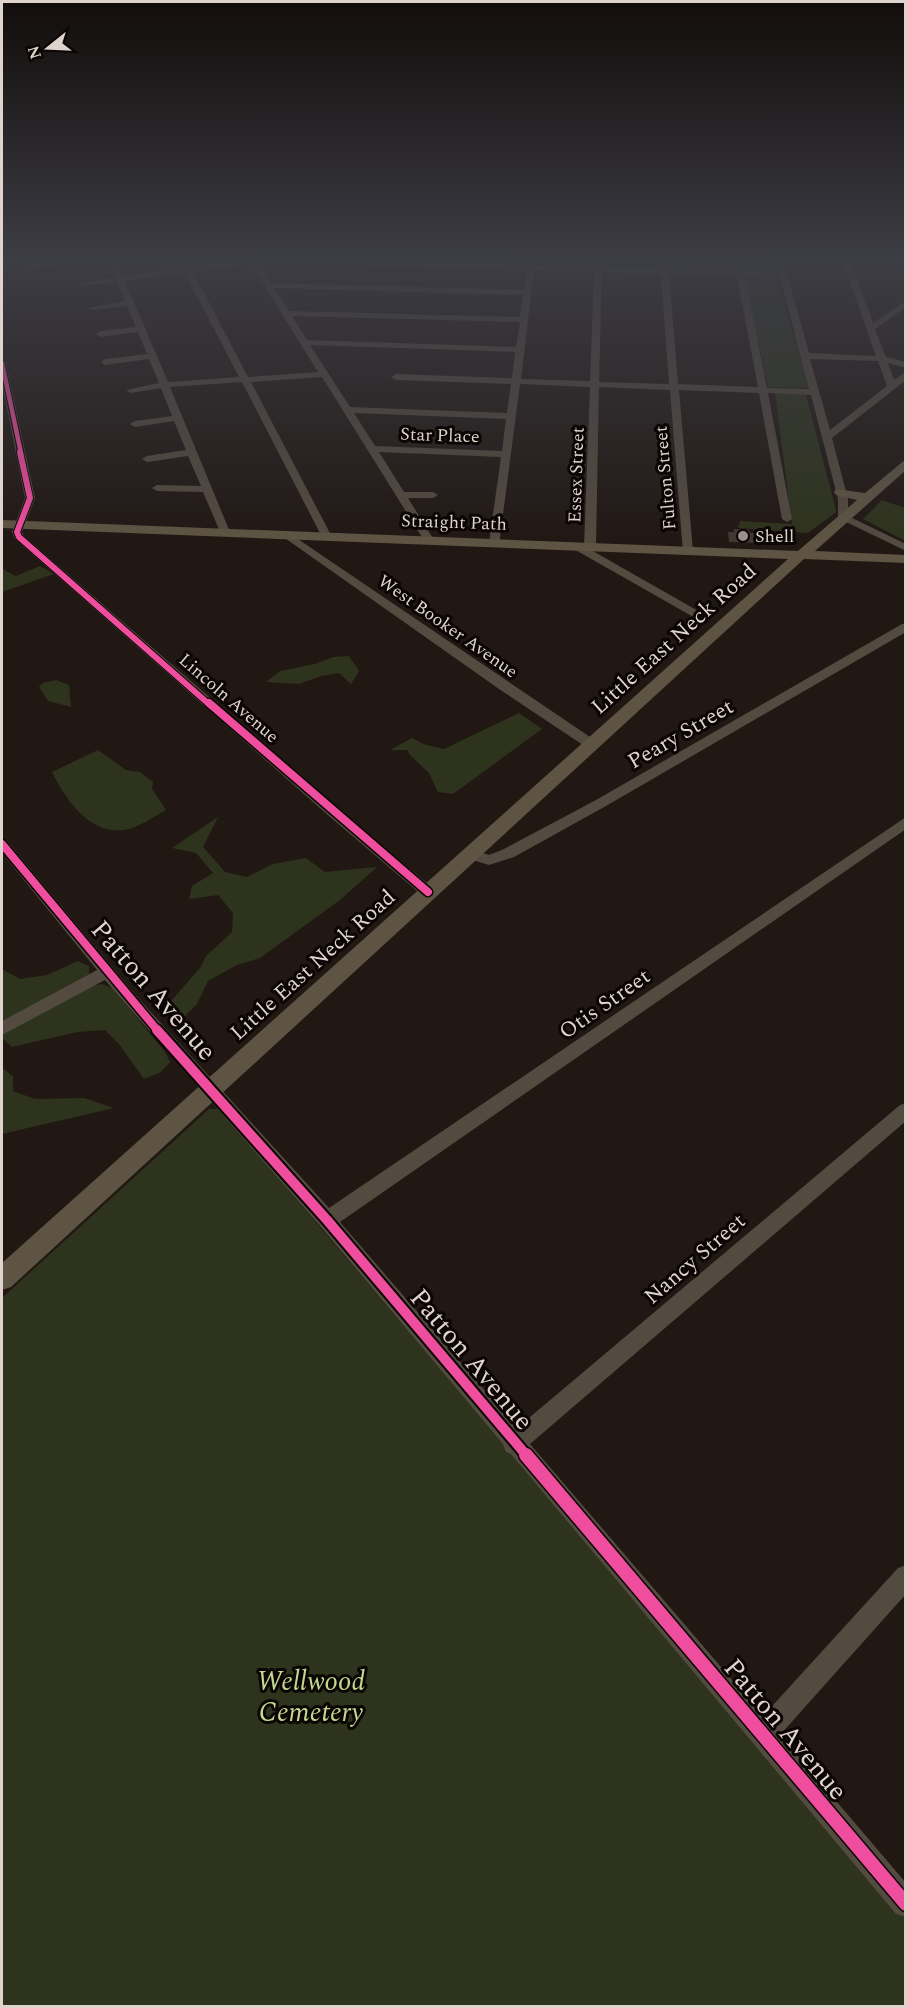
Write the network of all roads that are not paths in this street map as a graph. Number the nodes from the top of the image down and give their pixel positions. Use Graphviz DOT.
graph roads {
  1 [pos="151,353"];
  2 [pos="232,353"];
  3 [pos="311,353"];
  4 [pos="519,353"];
  5 [pos="596,353"];
  6 [pos="672,353"];
  7 [pos="756,353"];
  8 [pos="804,353"];
  9 [pos="881,353"];
  10 [pos="152,356"];
  11 [pos="805,356"];
  12 [pos="883,359"];
  13 [pos="105,362"];
  14 [pos="2,363"];
  15 [pos="906,365"];
  16 [pos="324,374"];
  17 [pos="906,375"];
  18 [pos="396,377"];
  19 [pos="246,380"];
  20 [pos="515,382"];
  21 [pos="595,384"];
  22 [pos="165,385"];
  23 [pos="675,387"];
  24 [pos="892,387"];
  25 [pos="131,390"];
  26 [pos="763,390"];
  27 [pos="814,392"];
  28 [pos="347,411"];
  29 [pos="511,416"];
  30 [pos="179,418"];
  31 [pos="135,424"];
  32 [pos="826,438"];
  33 [pos="372,449"];
  34 [pos="193,452"];
  35 [pos="506,454"];
  36 [pos="147,459"];
  37 [pos="906,463"];
  38 [pos="157,488"];
  39 [pos="208,489"];
  40 [pos="841,492"];
  41 [pos="401,495"];
  42 [pos="433,495"];
  43 [pos="866,497"];
  44 [pos="843,518"];
  45 [pos="787,519"];
  46 [pos="2,524"];
  47 [pos="20,525"];
  48 [pos="225,532"];
  49 [pos="286,534"];
  50 [pos="327,537"];
  51 [pos="429,540"];
  52 [pos="495,543"];
  53 [pos="583,546"];
  54 [pos="906,548"];
  55 [pos="687,551"];
  56 [pos="799,556"];
  57 [pos="906,559"];
  58 [pos="701,616"];
  59 [pos="906,627"];
  60 [pos="591,744"];
  61 [pos="906,822"];
  62 [pos="2,844"];
  63 [pos="471,854"];
  64 [pos="428,892"];
  65 [pos="107,972"];
  66 [pos="2,1029"];
  67 [pos="211,1089"];
  68 [pos="906,1110"];
  69 [pos="327,1220"];
  70 [pos="2,1279"];
  71 [pos="514,1444"];
  72 [pos="906,1576"];
  73 [pos="762,1736"];
  74 [pos="906,1904"];
  1 -- 10 [label="street"];
  2 -- 19 [label="street"];
  3 -- 16 [label="street"];
  4 -- 20 [label="street"];
  5 -- 21 [label="street, Essex Street"];
  6 -- 23 [label="street, Fulton Street"];
  7 -- 26 [label="street"];
  8 -- 11 [label="street"];
  9 -- 12 [label="street"];
  10 -- 13 [label="street"];
  10 -- 22 [label="street"];
  11 -- 12 [label="street"];
  11 -- 27 [label="street"];
  12 -- 15 [label="street"];
  12 -- 24 [label="street"];
  14 -- 47 [label="street"];
  16 -- 19 [label="street"];
  16 -- 28 [label="street"];
  17 -- 24 [label="street"];
  18 -- 20 [label="street"];
  19 -- 22 [label="street"];
  19 -- 50 [label="street"];
  20 -- 21 [label="street"];
  20 -- 29 [label="street"];
  21 -- 23 [label="street"];
  21 -- 53 [label="street, Essex Street"];
  22 -- 25 [label="street"];
  22 -- 30 [label="street"];
  23 -- 26 [label="street"];
  23 -- 55 [label="street, Fulton Street"];
  24 -- 32 [label="street"];
  26 -- 27 [label="street"];
  26 -- 45 [label="street"];
  27 -- 32 [label="street"];
  28 -- 29 [label="street"];
  28 -- 33 [label="street"];
  29 -- 35 [label="street"];
  30 -- 31 [label="street"];
  30 -- 34 [label="street"];
  32 -- 40 [label="street"];
  33 -- 35 [label="street, Star Place"];
  33 -- 41 [label="street"];
  34 -- 36 [label="street"];
  34 -- 39 [label="street"];
  35 -- 52 [label="street"];
  37 -- 43 [label="main road, Little East Neck Road"];
  38 -- 39 [label="street"];
  39 -- 48 [label="street"];
  40 -- 43 [label="main road"];
  40 -- 44 [label="street"];
  41 -- 42 [label="street"];
  41 -- 51 [label="street"];
  43 -- 44 [label="main road, Little East Neck Road"];
  44 -- 54 [label="street"];
  44 -- 56 [label="main road, Little East Neck Road"];
  46 -- 47 [label="main road, Straight Path"];
  47 -- 48 [label="main road, Straight Path"];
  47 -- 64 [label="street, Lincoln Avenue"];
  48 -- 49 [label="main road, Straight Path"];
  49 -- 50 [label="main road, Straight Path"];
  49 -- 60 [label="street, West Booker Avenue"];
  50 -- 51 [label="main road, Straight Path"];
  51 -- 52 [label="main road, Straight Path"];
  52 -- 53 [label="main road, Straight Path"];
  53 -- 55 [label="main road, Straight Path"];
  53 -- 58 [label="street"];
  55 -- 56 [label="main road, Straight Path"];
  56 -- 57 [label="main road, Straight Path"];
  56 -- 60 [label="main road, Little East Neck Road"];
  59 -- 63 [label="street, Peary Street"];
  60 -- 63 [label="main road, Little East Neck Road"];
  61 -- 69 [label="street, Otis Street"];
  62 -- 65 [label="street, Patton Avenue"];
  63 -- 64 [label="main road, Little East Neck Road"];
  64 -- 67 [label="main road, Little East Neck Road"];
  65 -- 66 [label="street"];
  65 -- 67 [label="street, Patton Avenue"];
  67 -- 69 [label="street, Patton Avenue"];
  67 -- 70 [label="main road, Little East Neck Road"];
  68 -- 71 [label="street, Nancy Street"];
  69 -- 71 [label="street, Patton Avenue"];
  71 -- 73 [label="street, Patton Avenue"];
  72 -- 73 [label="street"];
  73 -- 74 [label="street, Patton Avenue"];
}
